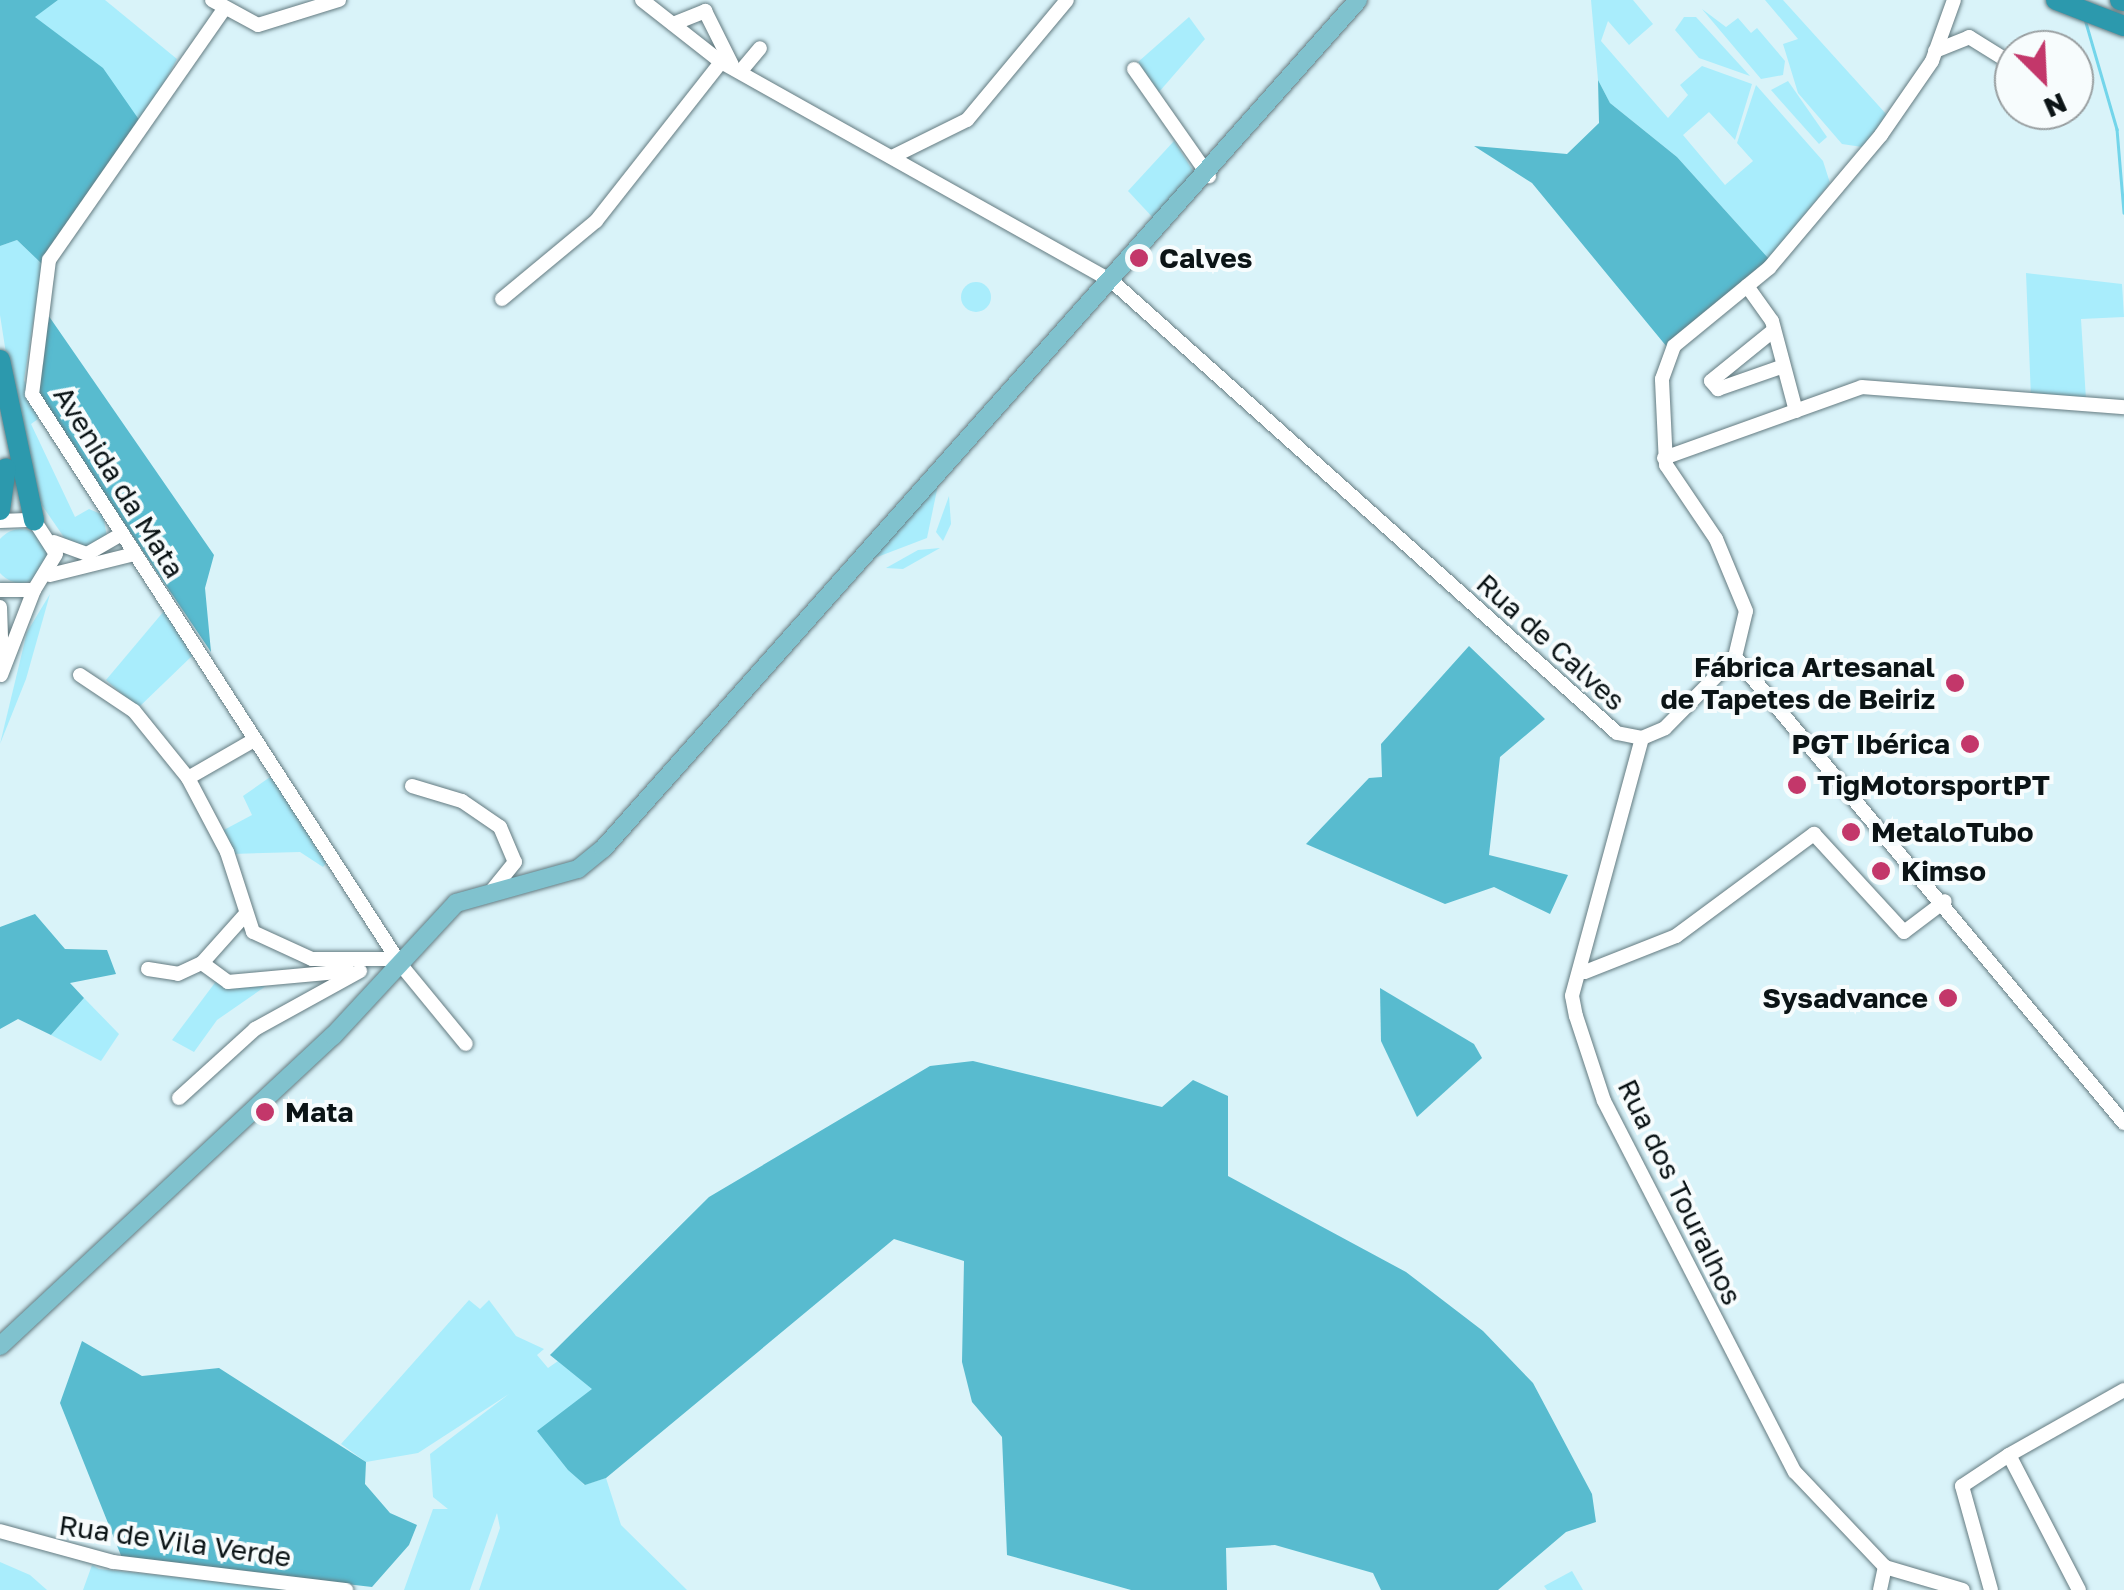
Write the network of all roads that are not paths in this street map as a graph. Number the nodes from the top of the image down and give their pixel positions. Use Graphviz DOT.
graph roads {
  1 [pos="339,0"];
  2 [pos="642,0"];
  3 [pos="1067,0"];
  4 [pos="1358,0"];
  5 [pos="1954,0"];
  6 [pos="2056,0"];
  7 [pos="217,6"];
  8 [pos="673,24"];
  9 [pos="2124,26"];
  10 [pos="760,48"];
  11 [pos="1936,51"];
  12 [pos="1994,53"];
  13 [pos="721,62"];
  14 [pos="1134,69"];
  15 [pos="738,71"];
  16 [pos="892,156"];
  17 [pos="1209,176"];
  18 [pos="1112,282"];
  19 [pos="1747,286"];
  20 [pos="502,299"];
  21 [pos="1774,330"];
  22 [pos="0,360"];
  23 [pos="1781,367"];
  24 [pos="2124,407"];
  25 [pos="1796,411"];
  26 [pos="0,431"];
  27 [pos="1664,458"];
  28 [pos="0,510"];
  29 [pos="34,520"];
  30 [pos="0,521"];
  31 [pos="121,534"];
  32 [pos="54,542"];
  33 [pos="134,554"];
  34 [pos="50,576"];
  35 [pos="0,590"];
  36 [pos="34,590"];
  37 [pos="0,607"];
  38 [pos="1734,656"];
  39 [pos="80,674"];
  40 [pos="0,677"];
  41 [pos="1642,738"];
  42 [pos="254,740"];
  43 [pos="188,778"];
  44 [pos="412,786"];
  45 [pos="492,890"];
  46 [pos="1944,901"];
  47 [pos="244,916"];
  48 [pos="202,963"];
  49 [pos="397,965"];
  50 [pos="148,969"];
  51 [pos="360,970"];
  52 [pos="1585,972"];
  53 [pos="466,1044"];
  54 [pos="179,1098"];
  55 [pos="2124,1123"];
  56 [pos="0,1346"];
  57 [pos="2124,1390"];
  58 [pos="2009,1455"];
  59 [pos="0,1532"];
  60 [pos="1885,1567"];
  61 [pos="346,1590"];
  62 [pos="1880,1590"];
  63 [pos="1962,1590"];
  64 [pos="1991,1590"];
  65 [pos="2079,1590"];
  1 -- 7 [label="street"];
  2 -- 8 [label="street, Rua de Calves"];
  3 -- 16 [label="street"];
  4 -- 17 [label="main road"];
  5 -- 11 [label="street"];
  6 -- 9 [label="highway"];
  7 -- 31 [label="street, Avenida da Mata"];
  8 -- 13 [label="street, Rua de Calves"];
  8 -- 15 [label="street"];
  10 -- 15 [label="street"];
  11 -- 12 [label="street"];
  11 -- 19 [label="street"];
  13 -- 15 [label="street, Rua de Calves"];
  13 -- 20 [label="street"];
  14 -- 17 [label="street"];
  15 -- 16 [label="street, Rua de Calves"];
  16 -- 18 [label="street, Rua de Calves"];
  17 -- 18 [label="main road"];
  18 -- 41 [label="street, Rua de Calves"];
  18 -- 45 [label="main road"];
  19 -- 21 [label="street"];
  19 -- 27 [label="street"];
  21 -- 23 [label="street"];
  21 -- 23 [label="street"];
  22 -- 29 [label="highway"];
  23 -- 25 [label="street"];
  24 -- 25 [label="street"];
  25 -- 27 [label="street"];
  26 -- 28 [label="highway"];
  27 -- 38 [label="street"];
  29 -- 30 [label="street"];
  29 -- 32 [label="street"];
  31 -- 32 [label="street"];
  31 -- 33 [label="street, Avenida da Mata"];
  32 -- 34 [label="street"];
  33 -- 34 [label="street"];
  33 -- 42 [label="street, Avenida da Mata"];
  34 -- 36 [label="street"];
  35 -- 36 [label="street"];
  36 -- 40 [label="street"];
  37 -- 40 [label="street"];
  38 -- 41 [label="street, Rua de Calves"];
  38 -- 46 [label="street"];
  39 -- 43 [label="street"];
  41 -- 52 [label="street, Rua dos Touralhos"];
  42 -- 43 [label="street"];
  42 -- 49 [label="street, Avenida da Mata"];
  43 -- 47 [label="street"];
  44 -- 45 [label="street"];
  45 -- 49 [label="main road"];
  46 -- 52 [label="street"];
  46 -- 55 [label="street"];
  47 -- 48 [label="street"];
  47 -- 49 [label="street"];
  48 -- 50 [label="street"];
  48 -- 51 [label="street"];
  49 -- 51 [label="street"];
  49 -- 53 [label="street, Avenida da Mata"];
  49 -- 56 [label="main road"];
  51 -- 54 [label="street"];
  52 -- 60 [label="street, Rua dos Touralhos"];
  57 -- 58 [label="street"];
  58 -- 64 [label="street"];
  58 -- 65 [label="street"];
  59 -- 61 [label="street, Rua de Vila Verde"];
  60 -- 62 [label="street"];
  60 -- 63 [label="street"];
}
